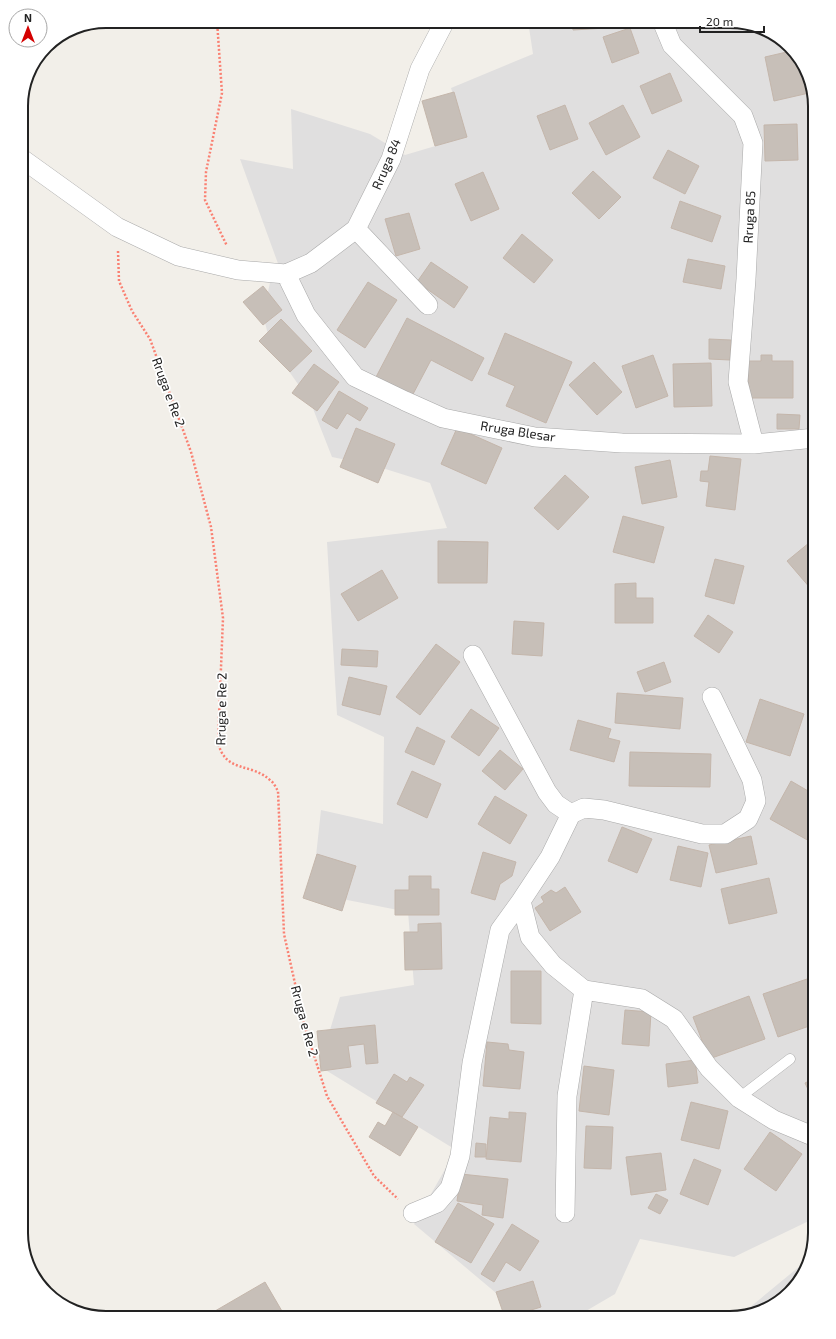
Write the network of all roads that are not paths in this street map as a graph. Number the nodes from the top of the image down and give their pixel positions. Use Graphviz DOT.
graph roads {
  1 [pos="441,28"];
  2 [pos="665,28"];
  3 [pos="28,163"];
  4 [pos="356,229"];
  5 [pos="286,274"];
  6 [pos="428,305"];
  7 [pos="808,439"];
  8 [pos="754,444"];
  9 [pos="474,656"];
  10 [pos="712,697"];
  11 [pos="571,814"];
  12 [pos="521,901"];
  13 [pos="584,990"];
  14 [pos="790,1059"];
  15 [pos="739,1098"];
  16 [pos="808,1134"];
  17 [pos="413,1213"];
  18 [pos="565,1213"];
  1 -- 4 [label="street, Rruga 84"];
  2 -- 8 [label="street, Rruga 85"];
  3 -- 5 [label="street"];
  4 -- 5 [label="street, Rruga 84"];
  4 -- 6 [label="street"];
  5 -- 8 [label="street, Rruga Blesar"];
  7 -- 8 [label="street, Rruga Blesar"];
  9 -- 11 [label="street"];
  10 -- 11 [label="street"];
  11 -- 12 [label="street"];
  12 -- 13 [label="street"];
  12 -- 17 [label="street"];
  13 -- 15 [label="street"];
  13 -- 18 [label="street"];
  14 -- 15 [label="lane"];
  15 -- 16 [label="street"];
}
